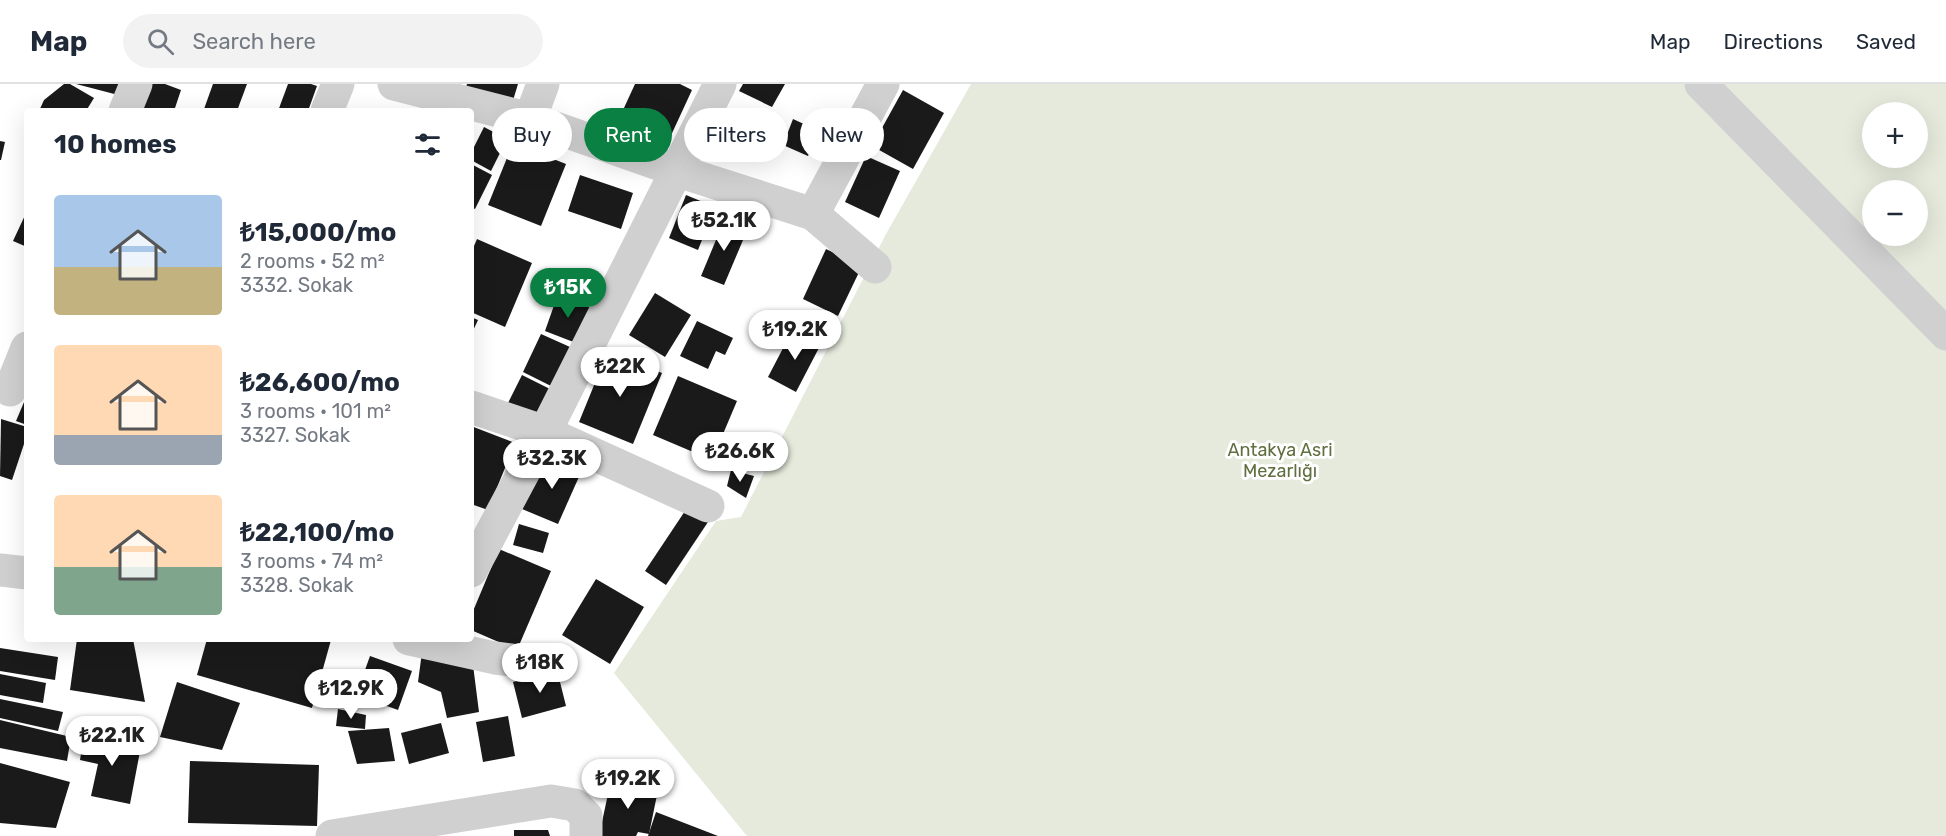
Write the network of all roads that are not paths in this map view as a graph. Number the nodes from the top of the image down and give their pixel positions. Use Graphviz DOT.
graph roads {
  1 [pos="136,84"];
  2 [pos="338,84"];
  3 [pos="394,84"];
  4 [pos="543,84"];
  5 [pos="720,84"];
  6 [pos="883,84"];
  7 [pos="1701,84"];
  8 [pos="126,108"];
  9 [pos="328,108"];
  10 [pos="534,108"];
  11 [pos="492,109"];
  12 [pos="572,134"];
  13 [pos="678,171"];
  14 [pos="813,214"];
  15 [pos="875,267"];
  16 [pos="1946,334"];
  17 [pos="24,355"];
  18 [pos="10,390"];
  19 [pos="474,408"];
  20 [pos="545,432"];
  21 [pos="708,506"];
  22 [pos="474,565"];
  23 [pos="429,642"];
  24 [pos="536,663"];
  25 [pos="390,832"];
  26 [pos="332,836"];
  27 [pos="586,836"];
  1 -- 8 [label="street"];
  2 -- 9 [label="street"];
  3 -- 11 [label="street"];
  4 -- 10 [label="street"];
  5 -- 13 [label="street"];
  6 -- 14 [label="street"];
  7 -- 16 [label="street"];
  12 -- 13 [label="street"];
  13 -- 14 [label="street"];
  13 -- 20 [label="street"];
  14 -- 15 [label="street"];
  17 -- 18 [label="street"];
  19 -- 20 [label="street"];
  20 -- 21 [label="street"];
  20 -- 22 [label="street"];
  23 -- 24 [label="street"];
  25 -- 26 [label="street"];
  25 -- 27 [label="street"];
}
